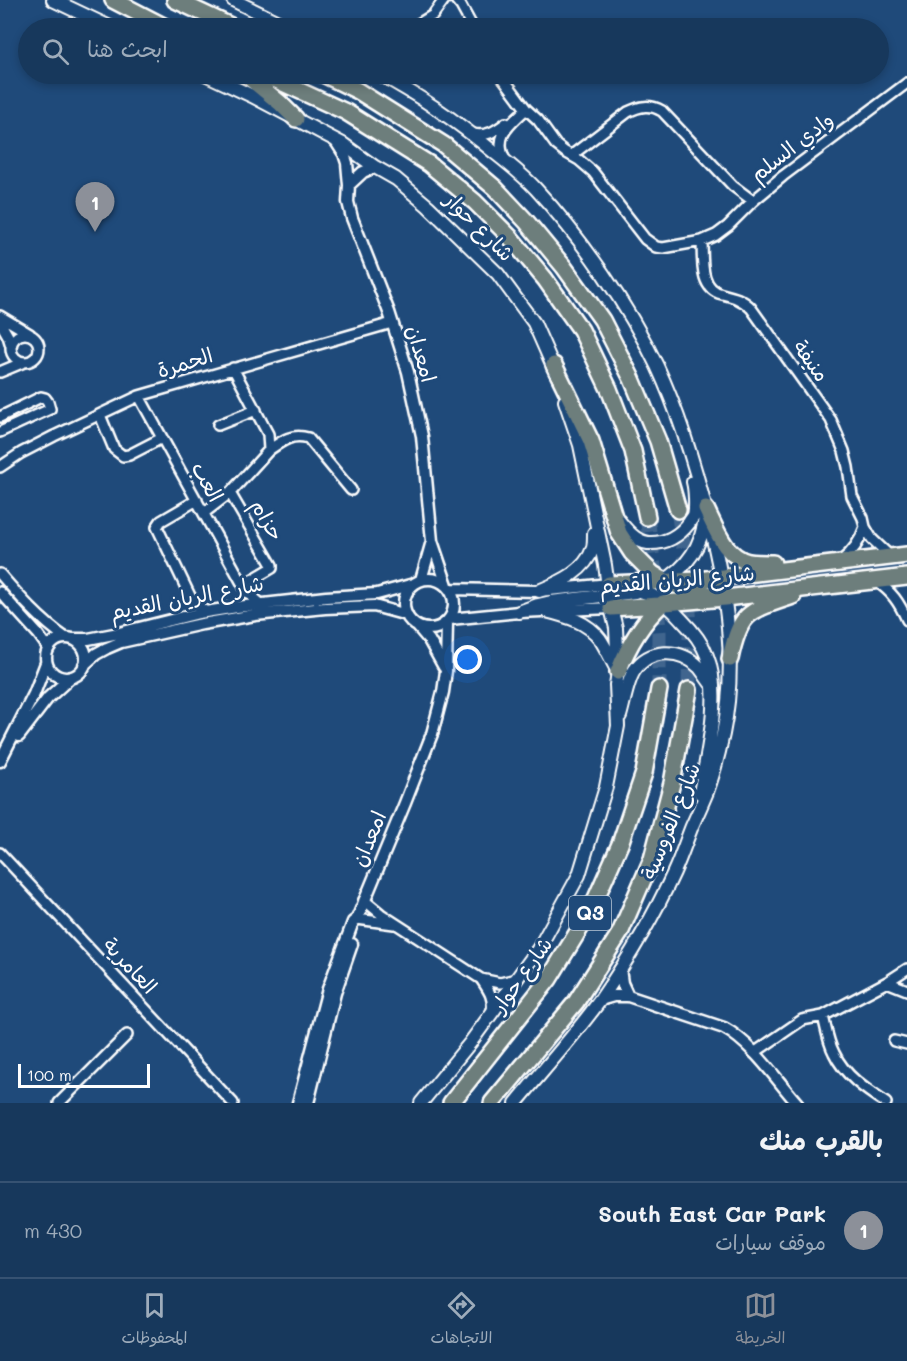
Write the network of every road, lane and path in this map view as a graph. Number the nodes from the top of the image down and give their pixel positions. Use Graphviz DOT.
graph roads {
  1 [pos="53,0"];
  2 [pos="113,0"];
  3 [pos="174,0"];
  4 [pos="233,0"];
  5 [pos="444,0"];
  6 [pos="456,0"];
  7 [pos="91,18"];
  8 [pos="147,18"];
  9 [pos="213,18"];
  10 [pos="270,18"];
  11 [pos="428,18"];
  12 [pos="468,18"];
  13 [pos="907,83"];
  14 [pos="225,84"];
  15 [pos="257,84"];
  16 [pos="285,84"];
  17 [pos="344,84"];
  18 [pos="401,84"];
  19 [pos="508,84"];
  20 [pos="526,108"];
  21 [pos="516,118"];
  22 [pos="296,119"];
  23 [pos="471,133"];
  24 [pos="335,141"];
  25 [pos="572,155"];
  26 [pos="506,162"];
  27 [pos="375,167"];
  28 [pos="349,184"];
  29 [pos="753,201"];
  30 [pos="702,241"];
  31 [pos="0,316"];
  32 [pos="0,322"];
  33 [pos="392,323"];
  34 [pos="32,335"];
  35 [pos="11,349"];
  36 [pos="24,362"];
  37 [pos="554,365"];
  38 [pos="233,368"];
  39 [pos="0,370"];
  40 [pos="140,396"];
  41 [pos="256,410"];
  42 [pos="100,414"];
  43 [pos="0,417"];
  44 [pos="218,425"];
  45 [pos="0,432"];
  46 [pos="683,432"];
  47 [pos="162,438"];
  48 [pos="269,450"];
  49 [pos="0,467"];
  50 [pos="351,490"];
  51 [pos="230,493"];
  52 [pos="196,500"];
  53 [pos="706,509"];
  54 [pos="678,510"];
  55 [pos="611,511"];
  56 [pos="204,513"];
  57 [pos="595,517"];
  58 [pos="647,518"];
  59 [pos="865,528"];
  60 [pos="432,541"];
  61 [pos="907,555"];
  62 [pos="891,557"];
  63 [pos="838,563"];
  64 [pos="815,565"];
  65 [pos="0,573"];
  66 [pos="722,576"];
  67 [pos="907,577"];
  68 [pos="665,580"];
  69 [pos="698,580"];
  70 [pos="876,580"];
  71 [pos="417,582"];
  72 [pos="243,585"];
  73 [pos="818,586"];
  74 [pos="449,587"];
  75 [pos="683,588"];
  76 [pos="539,591"];
  77 [pos="643,591"];
  78 [pos="0,592"];
  79 [pos="610,596"];
  80 [pos="191,598"];
  81 [pos="725,598"];
  82 [pos="663,603"];
  83 [pos="261,604"];
  84 [pos="237,607"];
  85 [pos="546,611"];
  86 [pos="206,612"];
  87 [pos="519,612"];
  88 [pos="407,615"];
  89 [pos="907,616"];
  90 [pos="183,618"];
  91 [pos="448,620"];
  92 [pos="418,627"];
  93 [pos="70,638"];
  94 [pos="48,648"];
  95 [pos="730,658"];
  96 [pos="46,663"];
  97 [pos="84,665"];
  98 [pos="446,671"];
  99 [pos="618,672"];
  100 [pos="71,677"];
  101 [pos="713,687"];
  102 [pos="659,689"];
  103 [pos="689,690"];
  104 [pos="618,726"];
  105 [pos="2,758"];
  106 [pos="694,821"];
  107 [pos="0,853"];
  108 [pos="364,900"];
  109 [pos="357,919"];
  110 [pos="396,924"];
  111 [pos="620,969"];
  112 [pos="907,969"];
  113 [pos="481,979"];
  114 [pos="518,979"];
  115 [pos="887,982"];
  116 [pos="907,990"];
  117 [pos="628,996"];
  118 [pos="600,1000"];
  119 [pos="492,1013"];
  120 [pos="823,1016"];
  121 [pos="127,1035"];
  122 [pos="894,1041"];
  123 [pos="907,1044"];
  124 [pos="754,1053"];
  125 [pos="453,1100"];
  126 [pos="59,1103"];
  127 [pos="233,1103"];
  128 [pos="298,1103"];
  129 [pos="308,1103"];
  130 [pos="421,1103"];
  131 [pos="492,1103"];
  132 [pos="516,1103"];
  133 [pos="796,1103"];
  134 [pos="886,1103"];
  1 -- 7 [label="main road"];
  2 -- 8 [label="highway"];
  3 -- 9 [label="highway"];
  4 -- 10 [label="main road"];
  5 -- 11 [label="street"];
  6 -- 12 [label="street"];
  13 -- 29 [label="street, وادي السلم"];
  14 -- 22 [label="main road, شارع حوار"];
  15 -- 22 [label="highway"];
  16 -- 58 [label="highway, شارع حوار"];
  17 -- 54 [label="highway, شارع حوار"];
  18 -- 23 [label="main road"];
  19 -- 20 [label="street"];
  20 -- 21 [label="street"];
  20 -- 25 [label="street"];
  21 -- 23 [label="street"];
  21 -- 26 [label="street"];
  22 -- 24 [label="main road, شارع حوار"];
  23 -- 26 [label="main road"];
  24 -- 27 [label="main road, شارع حوار"];
  24 -- 28 [label="street, امعدان"];
  25 -- 29 [label="street"];
  25 -- 30 [label="street"];
  26 -- 46 [label="main road"];
  27 -- 28 [label="street"];
  27 -- 37 [label="main road, شارع حوار"];
  28 -- 33 [label="street, امعدان"];
  29 -- 30 [label="street, وادي السلم"];
  30 -- 59 [label="street, منيفة"];
  31 -- 34 [label="street"];
  32 -- 35 [label="street"];
  33 -- 38 [label="street, الحمرة"];
  33 -- 60 [label="street, امعدان"];
  34 -- 35 [label="street"];
  34 -- 36 [label="street"];
  35 -- 36 [label="street"];
  35 -- 39 [label="street"];
  36 -- 39 [label="street"];
  37 -- 55 [label="highway"];
  37 -- 57 [label="main road, شارع حوار"];
  38 -- 40 [label="street, الحمرة"];
  38 -- 41 [label="street"];
  40 -- 42 [label="street, الحمرة"];
  40 -- 47 [label="street, العب"];
  41 -- 44 [label="street"];
  41 -- 48 [label="street"];
  42 -- 47 [label="street"];
  42 -- 49 [label="street, الحمرة"];
  43 -- 45 [label="street"];
  46 -- 53 [label="main road"];
  46 -- 55 [label="main road"];
  47 -- 52 [label="street, العب"];
  48 -- 50 [label="street"];
  48 -- 51 [label="street"];
  51 -- 56 [label="street"];
  51 -- 72 [label="street, حزام"];
  52 -- 56 [label="street, العب"];
  52 -- 80 [label="street"];
  53 -- 64 [label="highway"];
  53 -- 66 [label="main road, شارع الفروسية"];
  53 -- 68 [label="main road"];
  55 -- 68 [label="highway"];
  56 -- 72 [label="street, العب"];
  57 -- 76 [label="main road"];
  57 -- 79 [label="main road"];
  59 -- 62 [label="street, منيفة"];
  59 -- 63 [label="street"];
  60 -- 71 [label="street, امعدان"];
  60 -- 74 [label="street, امعدان"];
  61 -- 62 [label="highway, شارع الريان القديم"];
  62 -- 63 [label="highway, شارع الريان القديم"];
  63 -- 64 [label="highway, شارع الريان القديم"];
  64 -- 66 [label="highway, شارع الريان القديم"];
  65 -- 93 [label="street"];
  66 -- 69 [label="highway, شارع الريان القديم"];
  66 -- 81 [label="main road, شارع الفروسية"];
  67 -- 70 [label="highway, شارع الريان القديم"];
  68 -- 69 [label="highway, شارع الريان القديم"];
  68 -- 75 [label="highway"];
  68 -- 77 [label="main road"];
  68 -- 79 [label="highway, شارع الريان القديم"];
  69 -- 75 [label="highway"];
  70 -- 73 [label="highway, شارع الريان القديم"];
  70 -- 89 [label="street"];
  71 -- 74 [label="street"];
  71 -- 83 [label="street, شارع الريان القديم"];
  71 -- 88 [label="street"];
  72 -- 83 [label="street, العب"];
  72 -- 84 [label="street"];
  73 -- 81 [label="highway, شارع الريان القديم"];
  73 -- 95 [label="highway"];
  74 -- 76 [label="street, شارع الريان القديم"];
  74 -- 91 [label="street"];
  75 -- 81 [label="highway"];
  75 -- 82 [label="highway"];
  76 -- 79 [label="street, شارع الريان القديم"];
  77 -- 79 [label="main road"];
  77 -- 82 [label="main road"];
  78 -- 94 [label="street"];
  79 -- 82 [label="highway, شارع الريان القديم"];
  79 -- 85 [label="street, شارع الريان القديم"];
  79 -- 87 [label="main road"];
  79 -- 99 [label="main road"];
  80 -- 86 [label="street"];
  80 -- 90 [label="street"];
  81 -- 82 [label="highway, شارع الريان القديم"];
  81 -- 95 [label="main road, شارع الفروسية"];
  82 -- 99 [label="highway"];
  82 -- 101 [label="main road"];
  83 -- 84 [label="street, شارع الريان القديم"];
  84 -- 86 [label="street, شارع الريان القديم"];
  85 -- 87 [label="street, شارع الريان القديم"];
  85 -- 99 [label="main road"];
  86 -- 90 [label="street, شارع الريان القديم"];
  87 -- 91 [label="street, شارع الريان القديم"];
  88 -- 92 [label="street"];
  88 -- 97 [label="street, شارع الريان القديم"];
  90 -- 93 [label="street, شارع الريان القديم"];
  91 -- 92 [label="street"];
  91 -- 98 [label="street, امعدان"];
  92 -- 98 [label="street"];
  93 -- 94 [label="street"];
  93 -- 97 [label="street"];
  94 -- 96 [label="street"];
  95 -- 106 [label="main road, شارع الفروسية"];
  96 -- 100 [label="street"];
  96 -- 105 [label="street"];
  97 -- 100 [label="street"];
  98 -- 108 [label="street, امعدان"];
  99 -- 104 [label="main road"];
  100 -- 105 [label="street"];
  101 -- 104 [label="main road"];
  101 -- 106 [label="main road"];
  102 -- 125 [label="highway, شارع حوار / Q3"];
  103 -- 131 [label="highway, Q3"];
  104 -- 114 [label="main road"];
  106 -- 111 [label="main road, شارع الفروسية"];
  107 -- 127 [label="street, العامرية"];
  108 -- 109 [label="street, امعدان"];
  108 -- 110 [label="street"];
  109 -- 110 [label="street"];
  109 -- 128 [label="street, امعدان"];
  109 -- 129 [label="street, امعدان"];
  110 -- 113 [label="street"];
  111 -- 117 [label="street"];
  111 -- 118 [label="main road, شارع الفروسية"];
  112 -- 115 [label="street"];
  113 -- 114 [label="street"];
  113 -- 119 [label="street"];
  114 -- 119 [label="main road"];
  115 -- 116 [label="street"];
  115 -- 120 [label="street"];
  117 -- 118 [label="street"];
  117 -- 124 [label="street"];
  118 -- 132 [label="main road, شارع الفروسية"];
  119 -- 130 [label="main road"];
  120 -- 124 [label="street"];
  120 -- 134 [label="street"];
  121 -- 126 [label="street"];
  122 -- 123 [label="street"];
  124 -- 133 [label="street"];
}
